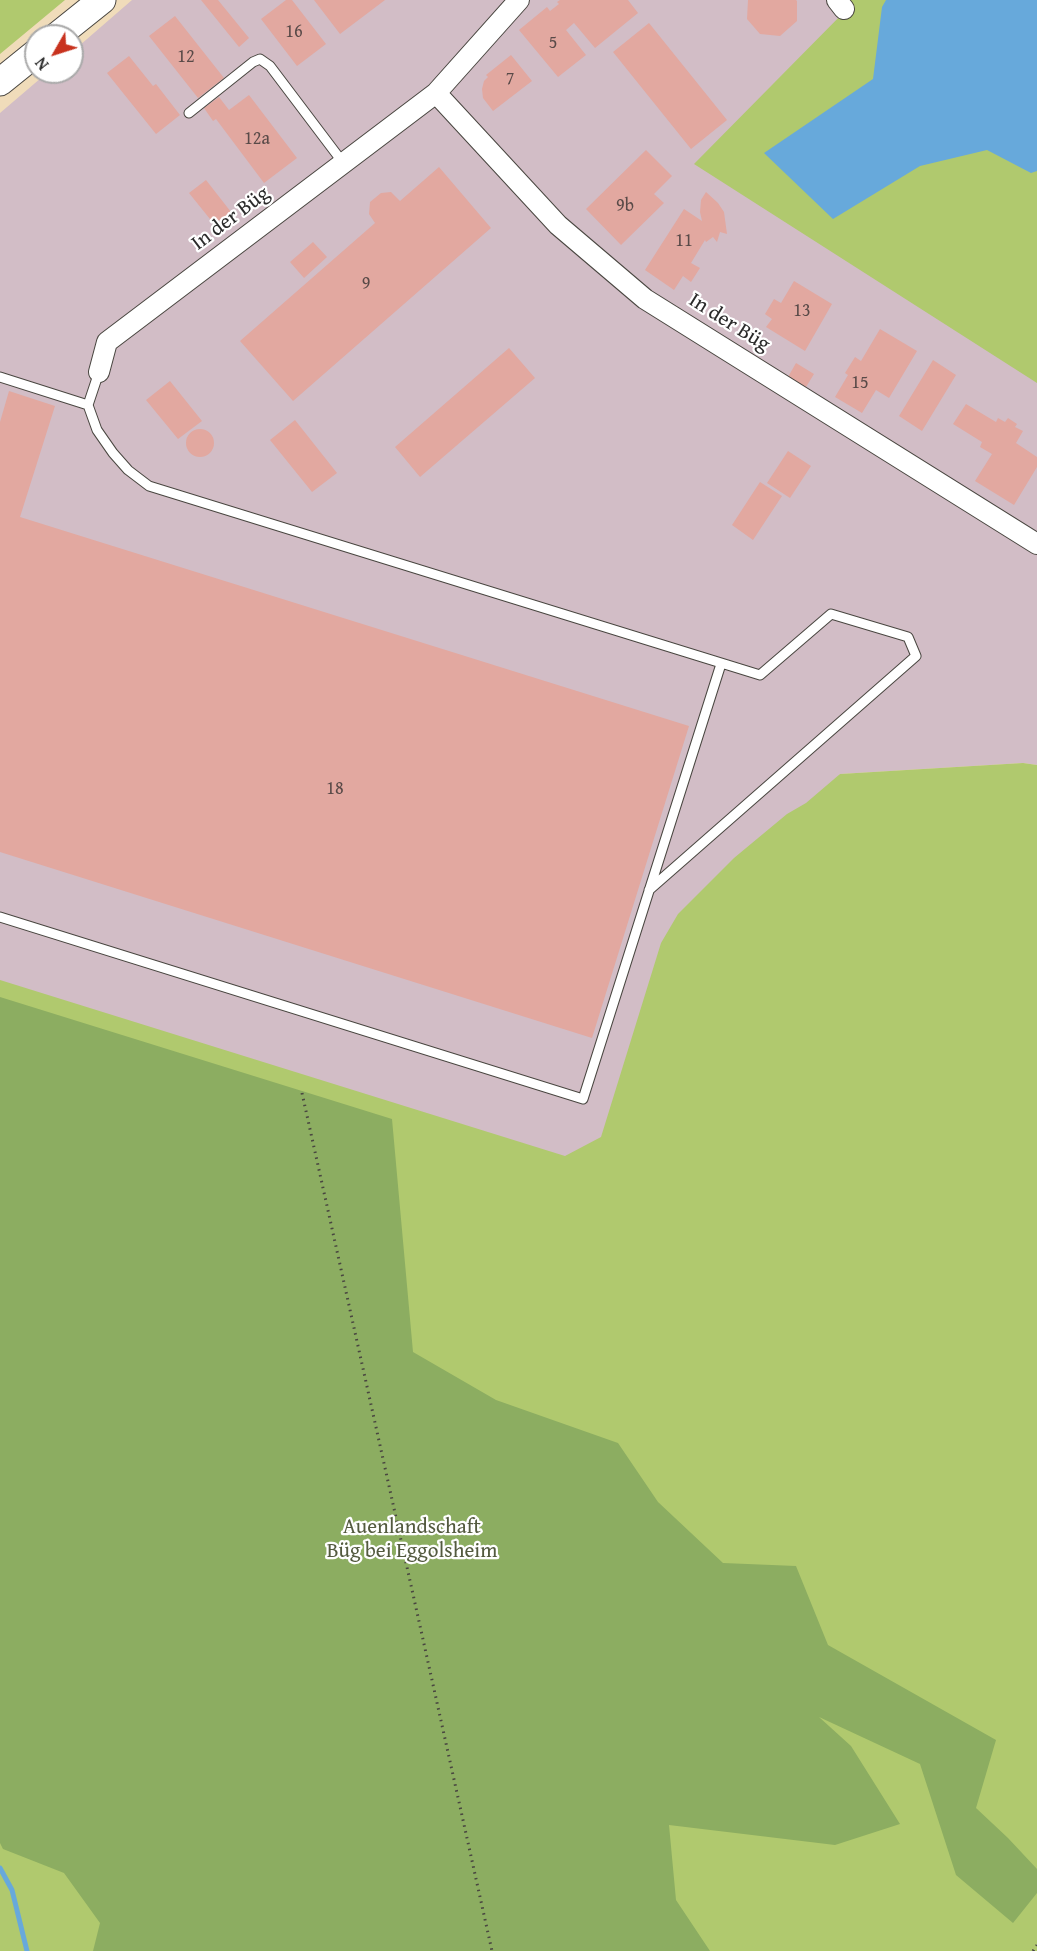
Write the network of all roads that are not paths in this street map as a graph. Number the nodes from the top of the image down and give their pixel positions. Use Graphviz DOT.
graph roads {
  1 [pos="102,0"];
  2 [pos="519,0"];
  3 [pos="72,24"];
  4 [pos="24,63"];
  5 [pos="0,82"];
  6 [pos="436,93"];
  7 [pos="189,113"];
  8 [pos="344,164"];
  9 [pos="99,372"];
  10 [pos="0,377"];
  11 [pos="88,405"];
  12 [pos="1037,544"];
  13 [pos="721,664"];
  14 [pos="649,890"];
  15 [pos="0,917"];
  1 -- 3 [label="main road"];
  2 -- 6 [label="street, In der Büg"];
  4 -- 5 [label="main road"];
  6 -- 8 [label="street, In der Büg"];
  6 -- 12 [label="street, In der Büg"];
  7 -- 8 [label="lane"];
  8 -- 9 [label="street, In der Büg"];
  9 -- 11 [label="lane"];
  10 -- 11 [label="lane"];
  11 -- 13 [label="lane"];
  13 -- 14 [label="lane"];
  13 -- 14 [label="lane"];
  14 -- 15 [label="lane"];
}
